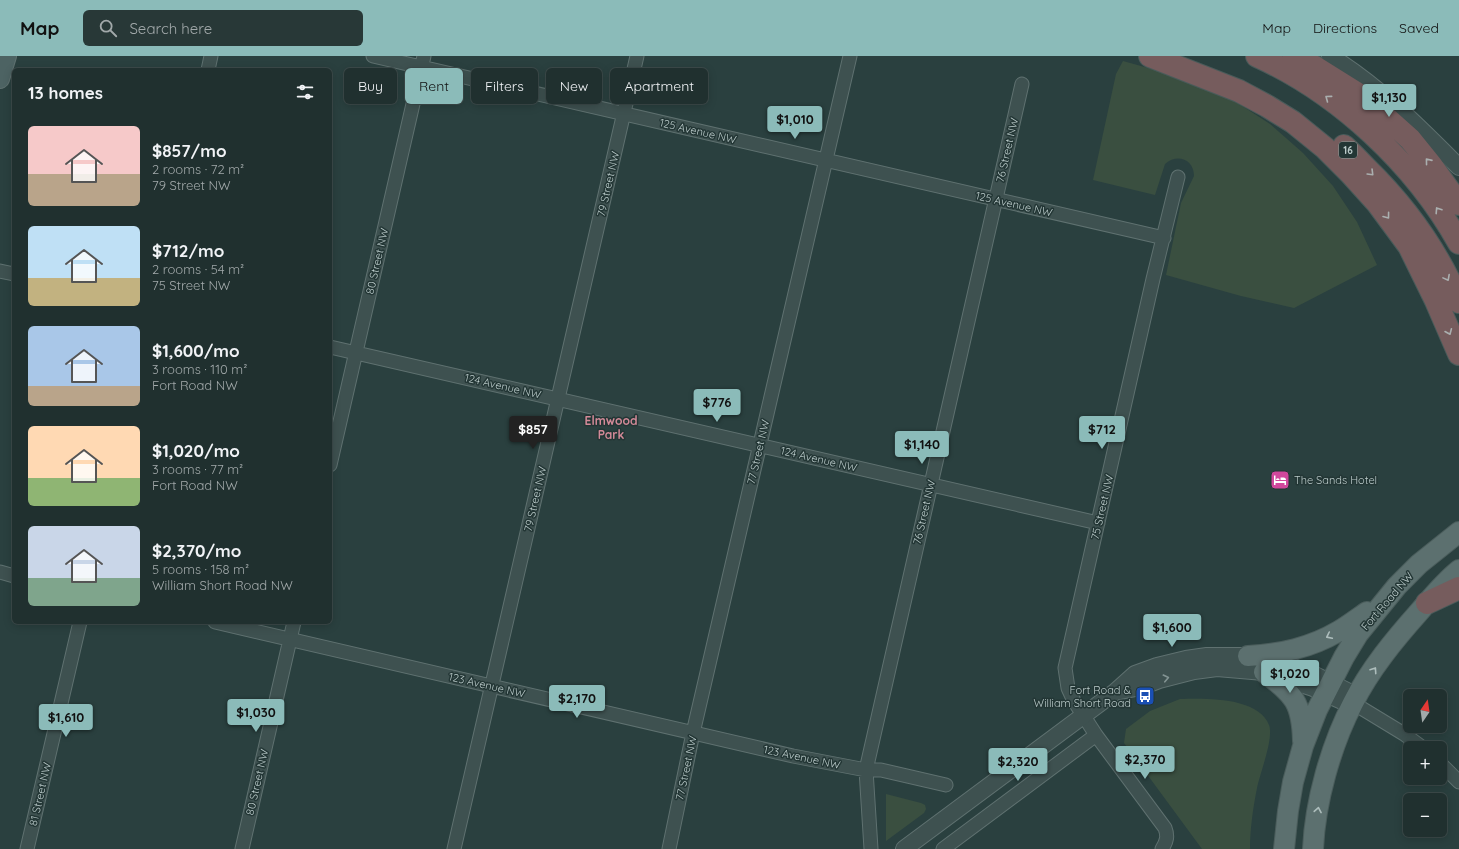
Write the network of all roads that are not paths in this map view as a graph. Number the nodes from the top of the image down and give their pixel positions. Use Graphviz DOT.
graph roads {
  1 [pos="7,56"];
  2 [pos="211,56"];
  3 [pos="373,56"];
  4 [pos="637,56"];
  5 [pos="850,56"];
  6 [pos="1150,56"];
  7 [pos="1186,56"];
  8 [pos="1257,56"];
  9 [pos="1294,56"];
  10 [pos="1330,56"];
  11 [pos="423,62"];
  12 [pos="208,68"];
  13 [pos="0,79"];
  14 [pos="1022,84"];
  15 [pos="624,114"];
  16 [pos="825,160"];
  17 [pos="1459,167"];
  18 [pos="1178,177"];
  19 [pos="996,199"];
  20 [pos="1459,204"];
  21 [pos="1164,238"];
  22 [pos="1459,243"];
  23 [pos="0,270"];
  24 [pos="12,273"];
  25 [pos="1459,302"];
  26 [pos="332,346"];
  27 [pos="356,352"];
  28 [pos="1459,354"];
  29 [pos="558,399"];
  30 [pos="759,445"];
  31 [pos="332,456"];
  32 [pos="930,485"];
  33 [pos="1098,523"];
  34 [pos="1459,532"];
  35 [pos="1459,570"];
  36 [pos="0,572"];
  37 [pos="12,575"];
  38 [pos="1459,588"];
  39 [pos="1385,600"];
  40 [pos="1427,603"];
  41 [pos="80,624"];
  42 [pos="224,624"];
  43 [pos="294,624"];
  44 [pos="290,639"];
  45 [pos="1248,656"];
  46 [pos="1264,672"];
  47 [pos="490,686"];
  48 [pos="1327,688"];
  49 [pos="1115,692"];
  50 [pos="1353,702"];
  51 [pos="1083,716"];
  52 [pos="693,733"];
  53 [pos="1096,735"];
  54 [pos="1414,741"];
  55 [pos="1303,746"];
  56 [pos="866,770"];
  57 [pos="1447,770"];
  58 [pos="1459,782"];
  59 [pos="946,785"];
  60 [pos="27,849"];
  61 [pos="242,849"];
  62 [pos="454,849"];
  63 [pos="669,849"];
  64 [pos="871,849"];
  65 [pos="904,849"];
  66 [pos="943,849"];
  67 [pos="1162,849"];
  68 [pos="1284,849"];
  69 [pos="1313,849"];
  1 -- 13 [label="main road"];
  2 -- 12 [label="street"];
  3 -- 11 [label="street, 125 Avenue NW"];
  4 -- 15 [label="street, 79 Street NW"];
  5 -- 16 [label="street, 77 Street NW"];
  6 -- 28 [label="highway, one-way"];
  7 -- 25 [label="highway, 16, one-way"];
  22 -- 8 [label="highway, 16, one-way"];
  20 -- 9 [label="highway, one-way"];
  10 -- 17 [label="street"];
  11 -- 15 [label="street, 125 Avenue NW"];
  11 -- 27 [label="street, 80 Street NW"];
  14 -- 19 [label="street, 76 Street NW"];
  15 -- 16 [label="street, 125 Avenue NW"];
  15 -- 29 [label="street, 79 Street NW"];
  16 -- 19 [label="street, 125 Avenue NW"];
  16 -- 30 [label="street, 77 Street NW"];
  18 -- 21 [label="street, 75 Street NW"];
  19 -- 21 [label="street, 125 Avenue NW"];
  19 -- 32 [label="street, 76 Street NW"];
  21 -- 33 [label="street, 75 Street NW"];
  23 -- 24 [label="street"];
  26 -- 27 [label="street, 124 Avenue NW"];
  27 -- 29 [label="street, 124 Avenue NW"];
  27 -- 31 [label="street, 80 Street NW"];
  29 -- 30 [label="street, 124 Avenue NW"];
  29 -- 47 [label="street, 79 Street NW"];
  30 -- 32 [label="street, 124 Avenue NW"];
  30 -- 52 [label="street, 77 Street NW"];
  32 -- 33 [label="street, 124 Avenue NW"];
  32 -- 56 [label="street, 76 Street NW"];
  33 -- 51 [label="street, 75 Street NW"];
  34 -- 39 [label="main road, Fort Road NW"];
  35 -- 40 [label="main road"];
  36 -- 37 [label="street"];
  38 -- 40 [label="highway"];
  39 -- 45 [label="main road, one-way"];
  39 -- 48 [label="main road, Fort Road NW"];
  50 -- 40 [label="main road, one-way"];
  41 -- 60 [label="street, 81 Street NW"];
  42 -- 44 [label="street, 123 Avenue NW"];
  43 -- 44 [label="street, 80 Street NW"];
  44 -- 47 [label="street, 123 Avenue NW"];
  44 -- 61 [label="street, 80 Street NW"];
  45 -- 48 [label="street"];
  45 -- 49 [label="street"];
  46 -- 48 [label="street"];
  49 -- 46 [label="street, one-way"];
  46 -- 55 [label="main road"];
  47 -- 52 [label="street, 123 Avenue NW"];
  47 -- 62 [label="street, 79 Street NW"];
  48 -- 50 [label="street"];
  48 -- 55 [label="main road, Fort Road NW"];
  49 -- 51 [label="street"];
  50 -- 54 [label="street"];
  69 -- 50 [label="main road, one-way"];
  51 -- 53 [label="street, 75 Street NW"];
  51 -- 65 [label="street"];
  52 -- 56 [label="street, 123 Avenue NW"];
  52 -- 63 [label="street, 77 Street NW"];
  53 -- 66 [label="street"];
  53 -- 67 [label="street, 75 Street NW"];
  55 -- 68 [label="main road"];
  56 -- 59 [label="street, 123 Avenue NW"];
  56 -- 64 [label="street, 76 Street NW"];
  57 -- 58 [label="street"];
}
